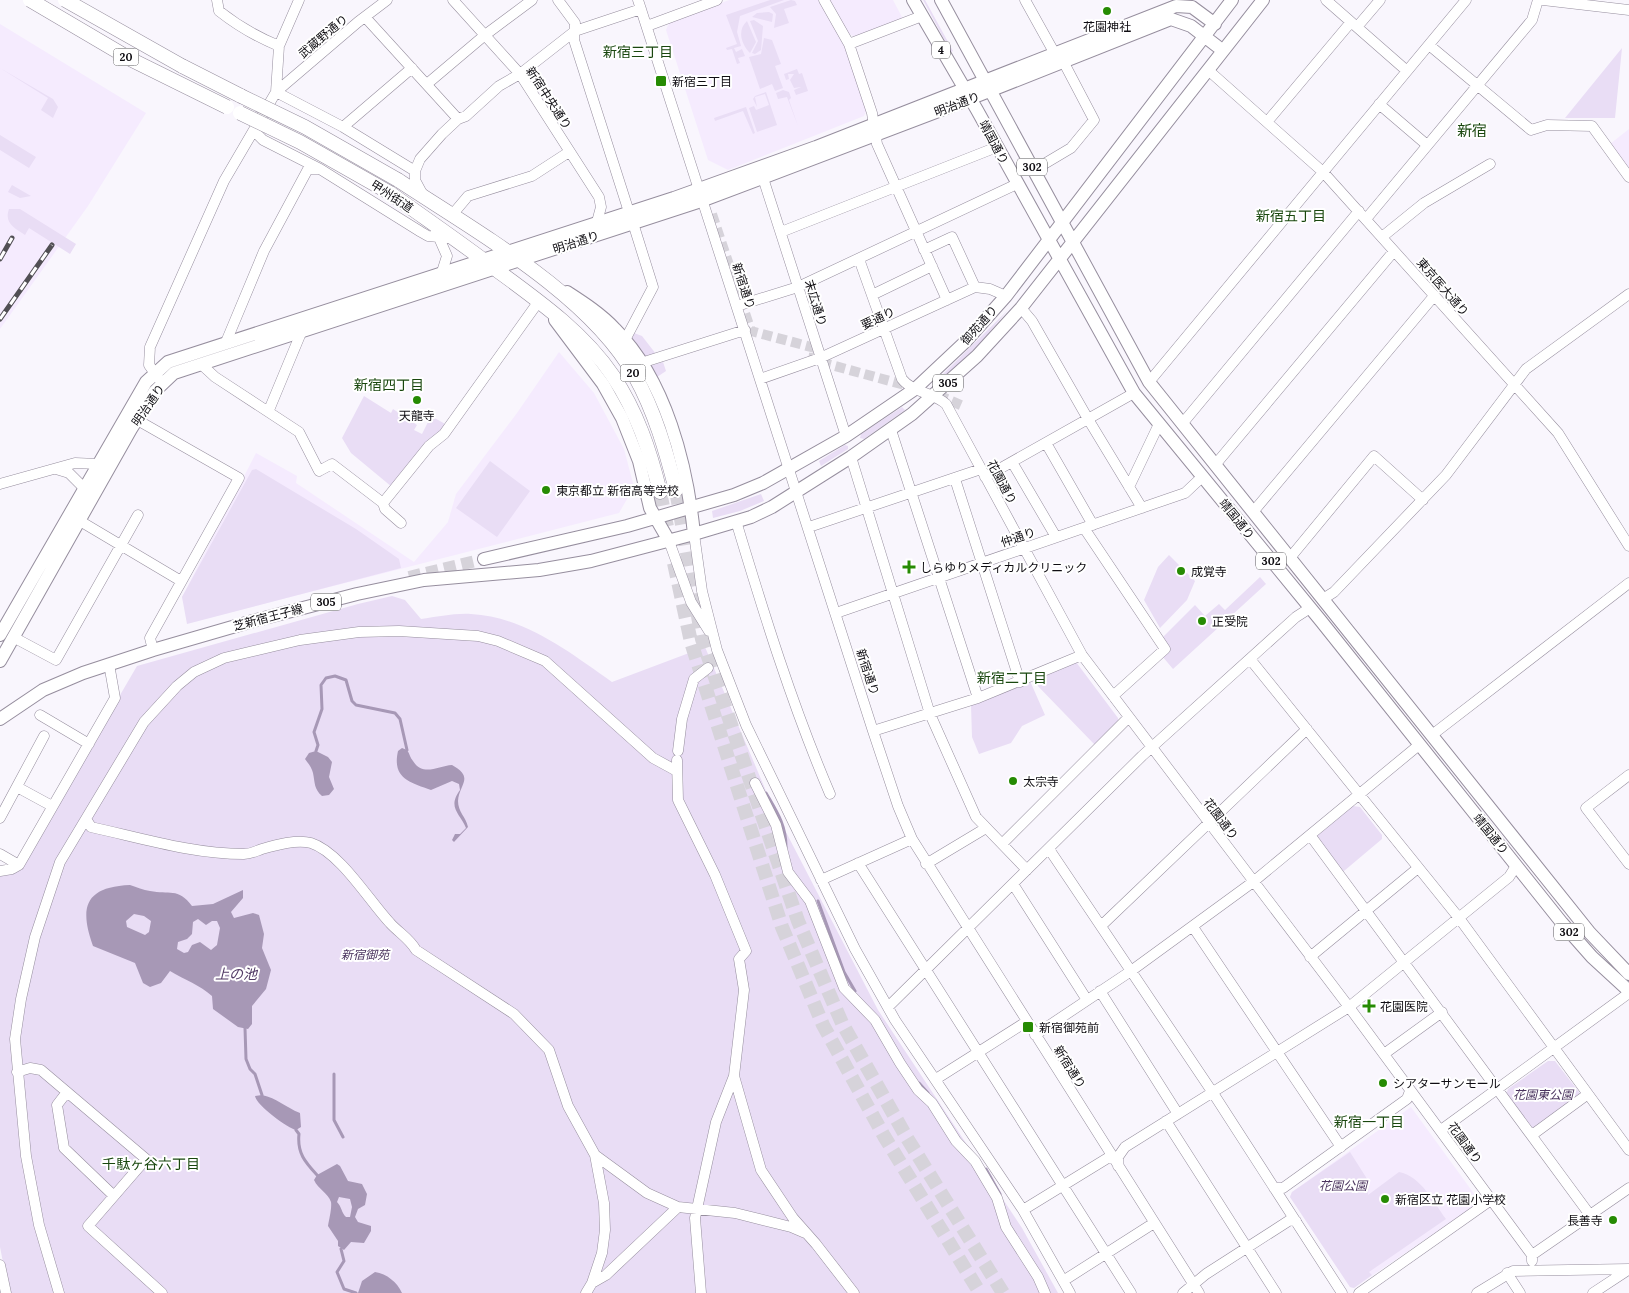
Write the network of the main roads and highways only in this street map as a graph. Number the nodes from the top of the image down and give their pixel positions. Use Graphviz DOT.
graph roads {
  1 [pos="30,0"];
  2 [pos="65,0"];
  3 [pos="913,0"];
  4 [pos="941,0"];
  5 [pos="1232,0"];
  6 [pos="1263,0"];
  7 [pos="1215,24"];
  8 [pos="1205,38"];
  9 [pos="1222,50"];
  10 [pos="1059,58"];
  11 [pos="988,86"];
  12 [pos="967,94"];
  13 [pos="1150,106"];
  14 [pos="1169,120"];
  15 [pos="875,130"];
  16 [pos="702,195"];
  17 [pos="631,218"];
  18 [pos="1061,223"];
  19 [pos="1048,241"];
  20 [pos="1072,244"];
  21 [pos="507,253"];
  22 [pos="1059,260"];
  23 [pos="485,261"];
  24 [pos="519,262"];
  25 [pos="497,270"];
  26 [pos="547,282"];
  27 [pos="539,301"];
  28 [pos="158,378"];
  29 [pos="132,417"];
  30 [pos="1215,465"];
  31 [pos="1202,477"];
  32 [pos="676,490"];
  33 [pos="660,492"];
  34 [pos="692,507"];
  35 [pos="655,517"];
  36 [pos="694,534"];
  37 [pos="669,541"];
  38 [pos="484,559"];
  39 [pos="1323,599"];
  40 [pos="1310,608"];
  41 [pos="0,635"];
  42 [pos="0,662"];
  43 [pos="0,719"];
  44 [pos="1525,852"];
  45 [pos="1516,866"];
  46 [pos="1629,974"];
  47 [pos="1629,992"];
  1 -- 23 [label="highway, 甲州街道 / 20, bridge"];
  2 -- 21 [label="highway, 甲州街道 / 20, bridge"];
  3 -- 12 [label="main road, 靖国通り / 4"];
  4 -- 11 [label="main road, 靖国通り / 4"];
  5 -- 7 [label="main road, 305"];
  6 -- 9 [label="main road, 305"];
  7 -- 8 [label="main road, 御苑通り / 305"];
  7 -- 10 [label="main road, 明治通り"];
  8 -- 9 [label="main road, 明治通り"];
  8 -- 10 [label="main road, 明治通り"];
  8 -- 13 [label="main road, 御苑通り / 305"];
  9 -- 14 [label="main road, 御苑通り / 305"];
  10 -- 11 [label="main road, 明治通り"];
  11 -- 12 [label="main road, 明治通り"];
  11 -- 18 [label="main road, 靖国通り / 302"];
  12 -- 15 [label="main road, 明治通り"];
  12 -- 19 [label="main road, 靖国通り / 302"];
  13 -- 14 [label="main road"];
  13 -- 18 [label="main road, 御苑通り / 305"];
  14 -- 20 [label="main road, 御苑通り / 305"];
  15 -- 16 [label="main road, 明治通り"];
  15 -- 16 [label="main road, 明治通り"];
  16 -- 17 [label="main road, 明治通り"];
  17 -- 21 [label="main road, 明治通り"];
  17 -- 24 [label="main road, 明治通り"];
  18 -- 19 [label="main road, 御苑通り / 305"];
  18 -- 20 [label="main road, 靖国通り / 302"];
  19 -- 22 [label="main road, 靖国通り / 302"];
  19 -- 34 [label="main road, 御苑通り / 305"];
  20 -- 22 [label="main road, 御苑通り / 305"];
  20 -- 30 [label="main road, 靖国通り / 302"];
  21 -- 23 [label="main road, 明治通り"];
  21 -- 24 [label="highway, 甲州街道 / 20"];
  22 -- 31 [label="main road, 靖国通り / 302"];
  22 -- 36 [label="main road, 御苑通り / 305"];
  23 -- 25 [label="highway, 甲州街道 / 20"];
  23 -- 28 [label="main road, 明治通り"];
  24 -- 25 [label="main road, 明治通り"];
  24 -- 26 [label="highway, 甲州街道 / 20"];
  25 -- 27 [label="highway, 甲州街道 / 20"];
  25 -- 28 [label="main road, 明治通り"];
  26 -- 32 [label="highway, 甲州街道 / 20"];
  26 -- 34 [label="main road"];
  27 -- 33 [label="highway, 甲州街道 / 20"];
  27 -- 35 [label="main road"];
  28 -- 29 [label="main road, 明治通り"];
  29 -- 41 [label="main road, 明治通り"];
  29 -- 42 [label="main road, 明治通り"];
  30 -- 31 [label="main road"];
  30 -- 39 [label="main road, 靖国通り / 302"];
  31 -- 40 [label="main road, 靖国通り / 302"];
  34 -- 35 [label="main road, 御苑通り / 305"];
  34 -- 36 [label="main road"];
  35 -- 37 [label="main road"];
  35 -- 38 [label="main road, 305"];
  36 -- 37 [label="main road, 御苑通り / 305"];
  37 -- 43 [label="main road, 芝新宿王子線 / 305"];
  39 -- 40 [label="main road"];
  39 -- 44 [label="main road, 靖国通り / 302"];
  40 -- 45 [label="main road, 靖国通り / 302"];
  44 -- 45 [label="main road"];
  44 -- 46 [label="main road, 靖国通り / 302"];
  45 -- 47 [label="main road, 靖国通り / 302"];
}
